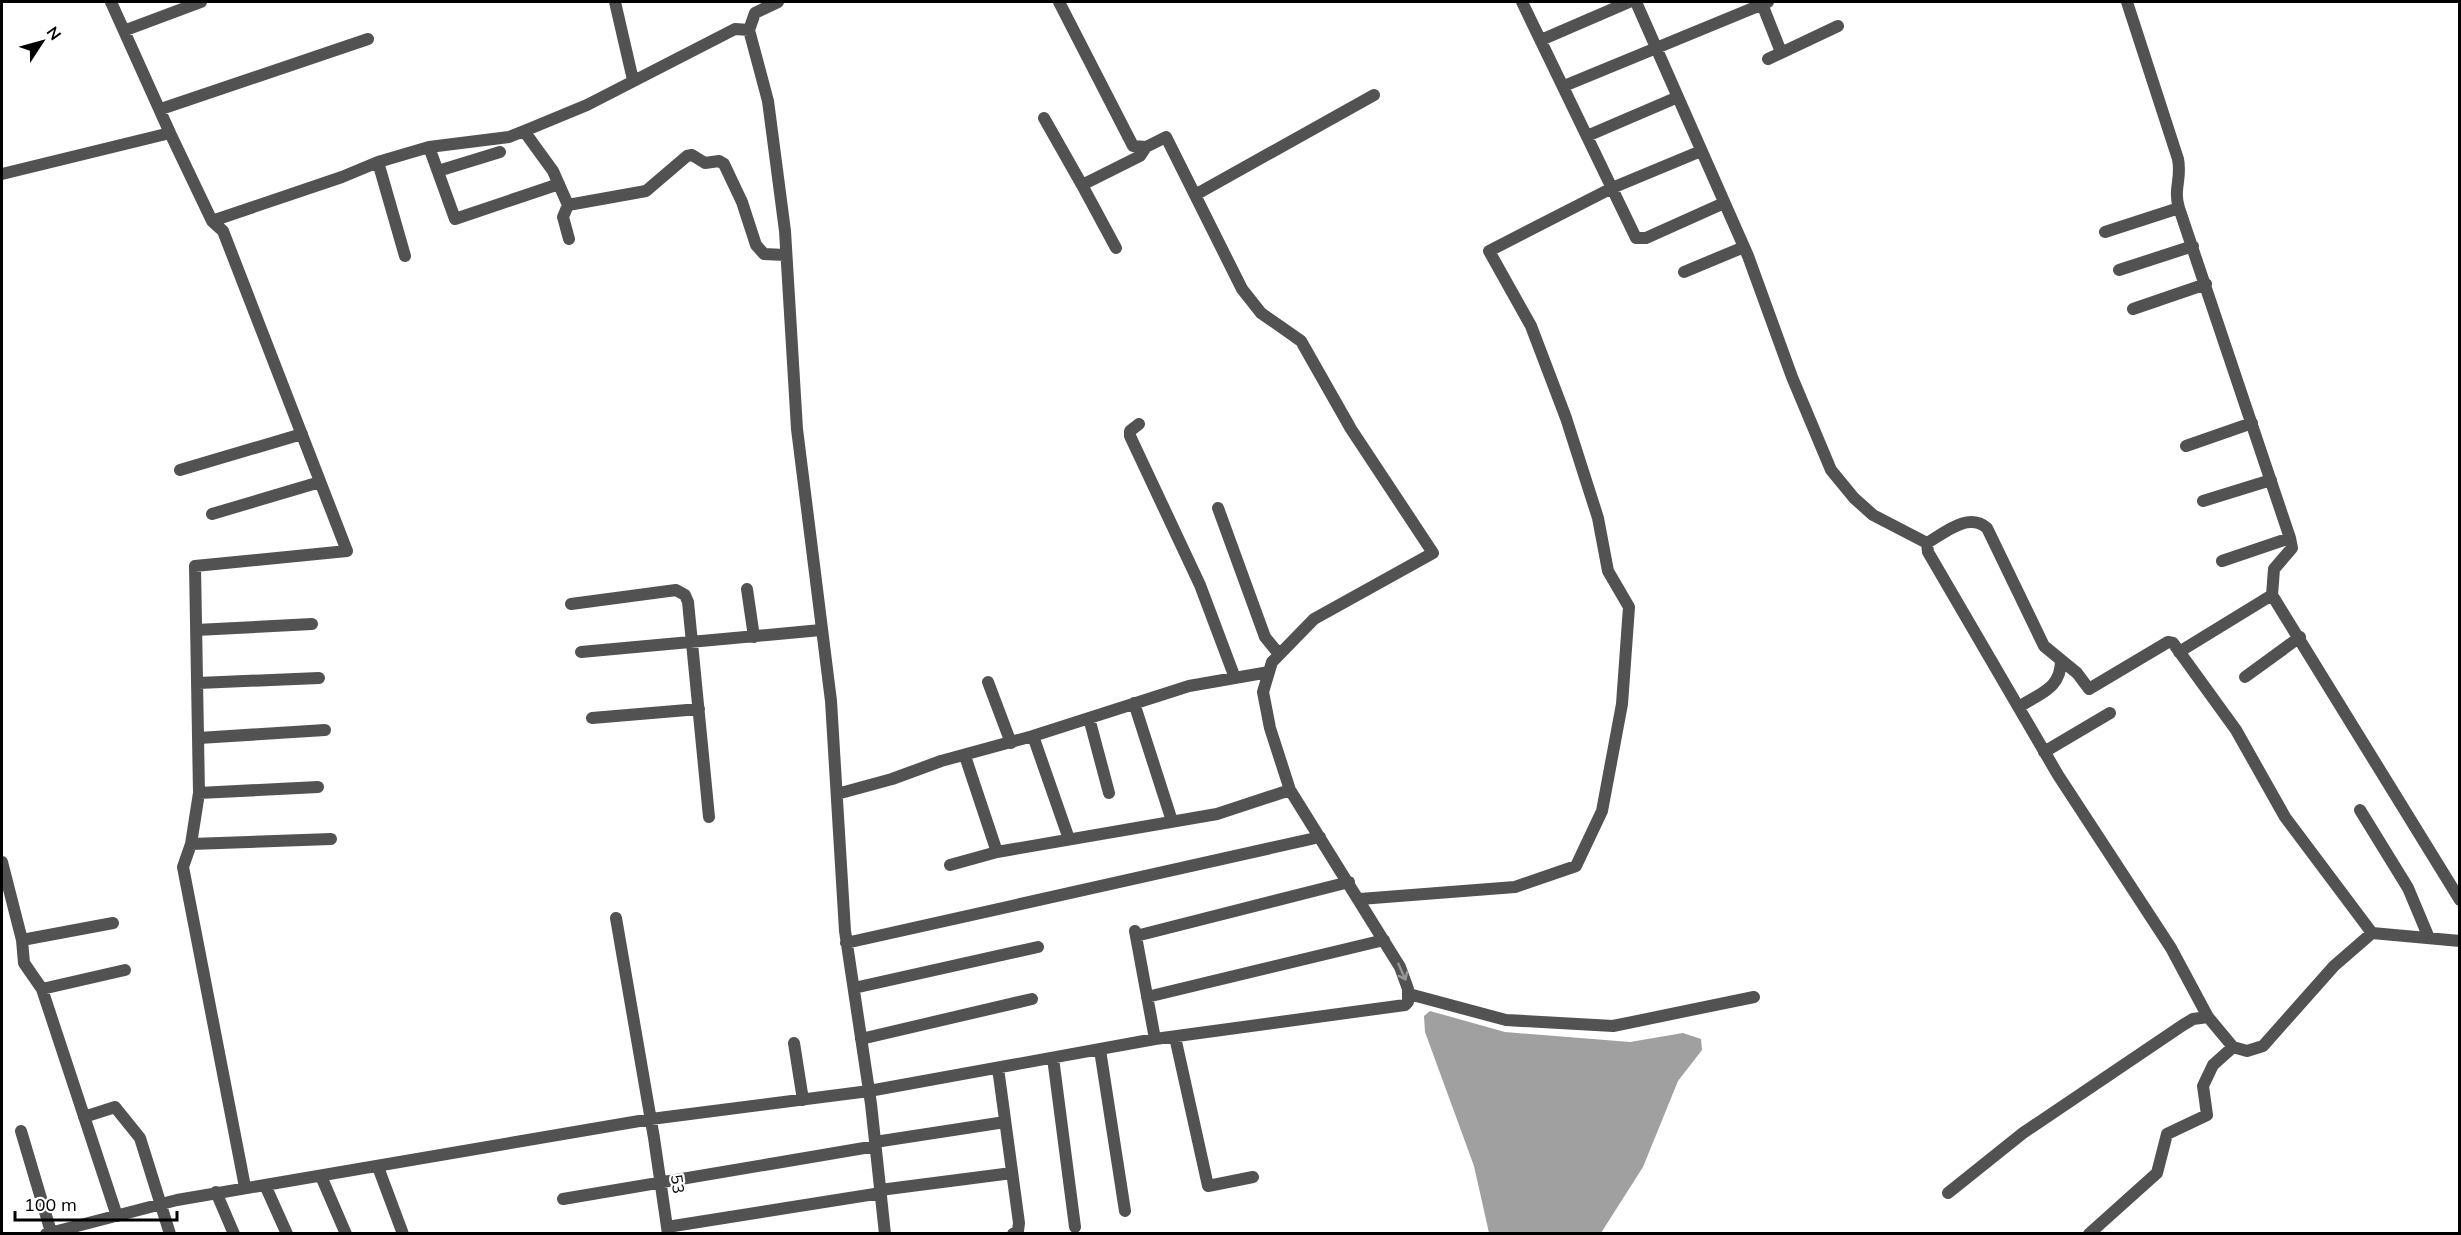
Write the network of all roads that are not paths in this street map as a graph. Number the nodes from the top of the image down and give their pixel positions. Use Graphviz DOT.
graph roads {
  1 [pos="111,2"];
  2 [pos="201,2"];
  3 [pos="618,2"];
  4 [pos="778,2"];
  5 [pos="1059,2"];
  6 [pos="1522,2"];
  7 [pos="1629,2"];
  8 [pos="1636,2"];
  9 [pos="2127,2"];
  10 [pos="1765,3"];
  11 [pos="1838,26"];
  12 [pos="126,30"];
  13 [pos="749,30"];
  14 [pos="368,39"];
  15 [pos="1541,40"];
  16 [pos="1656,49"];
  17 [pos="1781,52"];
  18 [pos="1768,58"];
  19 [pos="633,80"];
  20 [pos="1564,86"];
  21 [pos="1374,95"];
  22 [pos="1678,98"];
  23 [pos="161,109"];
  24 [pos="1044,118"];
  25 [pos="524,131"];
  26 [pos="170,133"];
  27 [pos="1587,136"];
  28 [pos="429,147"];
  29 [pos="1146,147"];
  30 [pos="1701,151"];
  31 [pos="500,152"];
  32 [pos="378,162"];
  33 [pos="438,171"];
  34 [pos="2,174"];
  35 [pos="559,184"];
  36 [pos="1082,184"];
  37 [pos="1612,189"];
  38 [pos="1195,195"];
  39 [pos="1724,204"];
  40 [pos="568,205"];
  41 [pos="2179,208"];
  42 [pos="212,221"];
  43 [pos="2105,232"];
  44 [pos="569,239"];
  45 [pos="2193,246"];
  46 [pos="1744,247"];
  47 [pos="1116,248"];
  48 [pos="785,255"];
  49 [pos="405,256"];
  50 [pos="2119,270"];
  51 [pos="1684,272"];
  52 [pos="2206,284"];
  53 [pos="2133,309"];
  54 [pos="2252,423"];
  55 [pos="1139,424"];
  56 [pos="302,434"];
  57 [pos="2186,446"];
  58 [pos="180,470"];
  59 [pos="2271,480"];
  60 [pos="320,482"];
  61 [pos="2204,501"];
  62 [pos="1218,508"];
  63 [pos="212,514"];
  64 [pos="2290,538"];
  65 [pos="1927,543"];
  66 [pos="2222,561"];
  67 [pos="747,588"];
  68 [pos="2272,595"];
  69 [pos="571,604"];
  70 [pos="312,624"];
  71 [pos="196,630"];
  72 [pos="821,630"];
  73 [pos="754,637"];
  74 [pos="2300,638"];
  75 [pos="692,642"];
  76 [pos="581,652"];
  77 [pos="2179,652"];
  78 [pos="1280,654"];
  79 [pos="2061,660"];
  80 [pos="1269,672"];
  81 [pos="2245,676"];
  82 [pos="319,678"];
  83 [pos="1235,678"];
  84 [pos="198,682"];
  85 [pos="988,682"];
  86 [pos="1134,703"];
  87 [pos="2019,708"];
  88 [pos="699,709"];
  89 [pos="2110,713"];
  90 [pos="592,717"];
  91 [pos="1089,718"];
  92 [pos="325,730"];
  93 [pos="1033,736"];
  94 [pos="200,738"];
  95 [pos="1011,743"];
  96 [pos="2044,752"];
  97 [pos="964,756"];
  98 [pos="318,787"];
  99 [pos="1290,790"];
  100 [pos="199,793"];
  101 [pos="1109,793"];
  102 [pos="837,794"];
  103 [pos="2360,810"];
  104 [pos="709,817"];
  105 [pos="1172,821"];
  106 [pos="1320,837"];
  107 [pos="331,839"];
  108 [pos="1069,839"];
  109 [pos="191,844"];
  110 [pos="997,852"];
  111 [pos="2,862"];
  112 [pos="950,865"];
  113 [pos="1349,882"];
  114 [pos="1360,899"];
  115 [pos="2460,900"];
  116 [pos="616,918"];
  117 [pos="113,923"];
  118 [pos="2372,933"];
  119 [pos="2429,938"];
  120 [pos="22,940"];
  121 [pos="1384,940"];
  122 [pos="2460,941"];
  123 [pos="846,943"];
  124 [pos="1038,947"];
  125 [pos="125,970"];
  126 [pos="854,988"];
  127 [pos="42,989"];
  128 [pos="1147,997"];
  129 [pos="1754,997"];
  130 [pos="1032,999"];
  131 [pos="1407,1000"];
  132 [pos="2208,1017"];
  133 [pos="1175,1037"];
  134 [pos="861,1039"];
  135 [pos="1155,1039"];
  136 [pos="794,1043"];
  137 [pos="2233,1047"];
  138 [pos="1100,1050"];
  139 [pos="1053,1058"];
  140 [pos="998,1068"];
  141 [pos="869,1091"];
  142 [pos="803,1100"];
  143 [pos="84,1117"];
  144 [pos="651,1119"];
  145 [pos="1005,1122"];
  146 [pos="21,1131"];
  147 [pos="875,1144"];
  148 [pos="378,1167"];
  149 [pos="1012,1173"];
  150 [pos="321,1176"];
  151 [pos="1253,1177"];
  152 [pos="661,1183"];
  153 [pos="265,1185"];
  154 [pos="245,1187"];
  155 [pos="216,1192"];
  156 [pos="880,1192"];
  157 [pos="1948,1193"];
  158 [pos="563,1199"];
  159 [pos="160,1204"];
  160 [pos="1125,1211"];
  161 [pos="117,1216"];
  162 [pos="1075,1227"];
  163 [pos="668,1230"];
  164 [pos="55,1232"];
  165 [pos="170,1233"];
  166 [pos="234,1233"];
  167 [pos="287,1233"];
  168 [pos="346,1233"];
  169 [pos="403,1233"];
  170 [pos="885,1233"];
  171 [pos="1013,1233"];
  172 [pos="2089,1233"];
  1 -- 12 [label="street"];
  2 -- 12 [label="street"];
  3 -- 19 [label="street"];
  4 -- 13 [label="street"];
  5 -- 29 [label="street"];
  6 -- 15 [label="street"];
  7 -- 15 [label="street"];
  8 -- 16 [label="street"];
  9 -- 41 [label="street"];
  10 -- 16 [label="street"];
  10 -- 17 [label="street"];
  11 -- 17 [label="street"];
  12 -- 23 [label="street"];
  13 -- 19 [label="street"];
  13 -- 48 [label="street"];
  14 -- 23 [label="street"];
  15 -- 20 [label="street"];
  16 -- 20 [label="street"];
  16 -- 22 [label="street"];
  17 -- 18 [label="street"];
  19 -- 25 [label="street"];
  20 -- 27 [label="street"];
  21 -- 38 [label="street"];
  22 -- 27 [label="street"];
  22 -- 30 [label="street"];
  23 -- 26 [label="street"];
  24 -- 36 [label="street"];
  25 -- 28 [label="street"];
  25 -- 35 [label="street"];
  26 -- 34 [label="street"];
  26 -- 42 [label="street"];
  27 -- 37 [label="street"];
  28 -- 32 [label="street"];
  28 -- 33 [label="street"];
  29 -- 36 [label="street"];
  29 -- 38 [label="street"];
  30 -- 37 [label="street"];
  30 -- 39 [label="street"];
  31 -- 33 [label="street"];
  32 -- 42 [label="street"];
  32 -- 49 [label="street"];
  33 -- 35 [label="street"];
  35 -- 40 [label="street"];
  36 -- 47 [label="street"];
  37 -- 39 [label="street"];
  37 -- 114 [label="street"];
  38 -- 78 [label="street"];
  39 -- 46 [label="street"];
  40 -- 44 [label="street"];
  40 -- 48 [label="street"];
  41 -- 43 [label="street"];
  41 -- 45 [label="street"];
  42 -- 56 [label="street"];
  45 -- 50 [label="street"];
  45 -- 52 [label="street"];
  46 -- 51 [label="street"];
  46 -- 65 [label="street"];
  48 -- 72 [label="street"];
  52 -- 53 [label="street"];
  52 -- 54 [label="street"];
  54 -- 57 [label="street"];
  54 -- 59 [label="street"];
  55 -- 83 [label="street"];
  56 -- 58 [label="street"];
  56 -- 60 [label="street"];
  59 -- 61 [label="street"];
  59 -- 64 [label="street"];
  60 -- 63 [label="street"];
  60 -- 71 [label="street"];
  62 -- 78 [label="street"];
  64 -- 66 [label="street"];
  64 -- 68 [label="street"];
  65 -- 79 [label="street"];
  65 -- 87 [label="street"];
  67 -- 73 [label="street"];
  68 -- 74 [label="street"];
  68 -- 77 [label="street"];
  69 -- 75 [label="street"];
  70 -- 71 [label="street"];
  71 -- 84 [label="street"];
  72 -- 73 [label="street"];
  72 -- 102 [label="street"];
  73 -- 75 [label="street"];
  74 -- 81 [label="street"];
  74 -- 115 [label="street"];
  75 -- 76 [label="street"];
  75 -- 88 [label="street"];
  77 -- 79 [label="street"];
  77 -- 118 [label="street"];
  78 -- 80 [label="street"];
  79 -- 87 [label="street"];
  80 -- 83 [label="street"];
  80 -- 99 [label="street"];
  82 -- 84 [label="street"];
  83 -- 86 [label="street"];
  84 -- 94 [label="street"];
  85 -- 95 [label="street"];
  86 -- 91 [label="street"];
  86 -- 105 [label="street"];
  87 -- 96 [label="street"];
  88 -- 90 [label="street"];
  88 -- 104 [label="street"];
  89 -- 96 [label="street"];
  91 -- 93 [label="street"];
  91 -- 101 [label="street"];
  92 -- 94 [label="street"];
  93 -- 95 [label="street"];
  93 -- 108 [label="street"];
  94 -- 100 [label="street"];
  95 -- 97 [label="street"];
  96 -- 132 [label="street"];
  97 -- 102 [label="street"];
  97 -- 110 [label="street"];
  98 -- 100 [label="street"];
  99 -- 105 [label="street"];
  99 -- 106 [label="street"];
  100 -- 109 [label="street"];
  102 -- 123 [label="street"];
  103 -- 119 [label="street"];
  105 -- 108 [label="street"];
  106 -- 113 [label="street"];
  106 -- 123 [label="street"];
  107 -- 109 [label="street"];
  108 -- 110 [label="street"];
  109 -- 154 [label="street"];
  110 -- 112 [label="street"];
  111 -- 120 [label="street"];
  113 -- 114 [label="street"];
  113 -- 128 [label="street"];
  114 -- 121 [label="street"];
  116 -- 144 [label="street, 53"];
  117 -- 120 [label="street"];
  118 -- 119 [label="street"];
  118 -- 137 [label="street"];
  119 -- 122 [label="street"];
  120 -- 127 [label="street"];
  121 -- 128 [label="street"];
  121 -- 131 [label="street, one-way"];
  123 -- 126 [label="street"];
  124 -- 126 [label="street"];
  125 -- 127 [label="street"];
  126 -- 134 [label="street"];
  127 -- 143 [label="street"];
  128 -- 135 [label="street"];
  129 -- 131 [label="street"];
  130 -- 134 [label="street"];
  131 -- 133 [label="street"];
  132 -- 137 [label="street"];
  132 -- 157 [label="street"];
  133 -- 135 [label="street"];
  133 -- 151 [label="street"];
  134 -- 141 [label="street"];
  135 -- 138 [label="street"];
  136 -- 142 [label="street"];
  137 -- 172 [label="street"];
  138 -- 139 [label="street"];
  138 -- 160 [label="street"];
  139 -- 140 [label="street"];
  139 -- 162 [label="street"];
  140 -- 141 [label="street"];
  140 -- 145 [label="street"];
  141 -- 142 [label="street"];
  141 -- 147 [label="street"];
  142 -- 144 [label="street"];
  143 -- 159 [label="street"];
  143 -- 161 [label="street"];
  144 -- 148 [label="street"];
  144 -- 152 [label="street, 53"];
  145 -- 147 [label="street"];
  145 -- 149 [label="street"];
  146 -- 164 [label="street"];
  147 -- 152 [label="street"];
  147 -- 156 [label="street"];
  148 -- 150 [label="street"];
  148 -- 169 [label="street"];
  149 -- 156 [label="street"];
  149 -- 171 [label="street"];
  150 -- 153 [label="street"];
  150 -- 168 [label="street"];
  152 -- 158 [label="street"];
  152 -- 163 [label="street, 53"];
  153 -- 154 [label="street"];
  153 -- 167 [label="street"];
  154 -- 155 [label="street"];
  155 -- 159 [label="street"];
  155 -- 166 [label="street"];
  156 -- 163 [label="street"];
  156 -- 170 [label="street"];
  159 -- 161 [label="street"];
  159 -- 165 [label="street"];
  161 -- 164 [label="street"];
}
